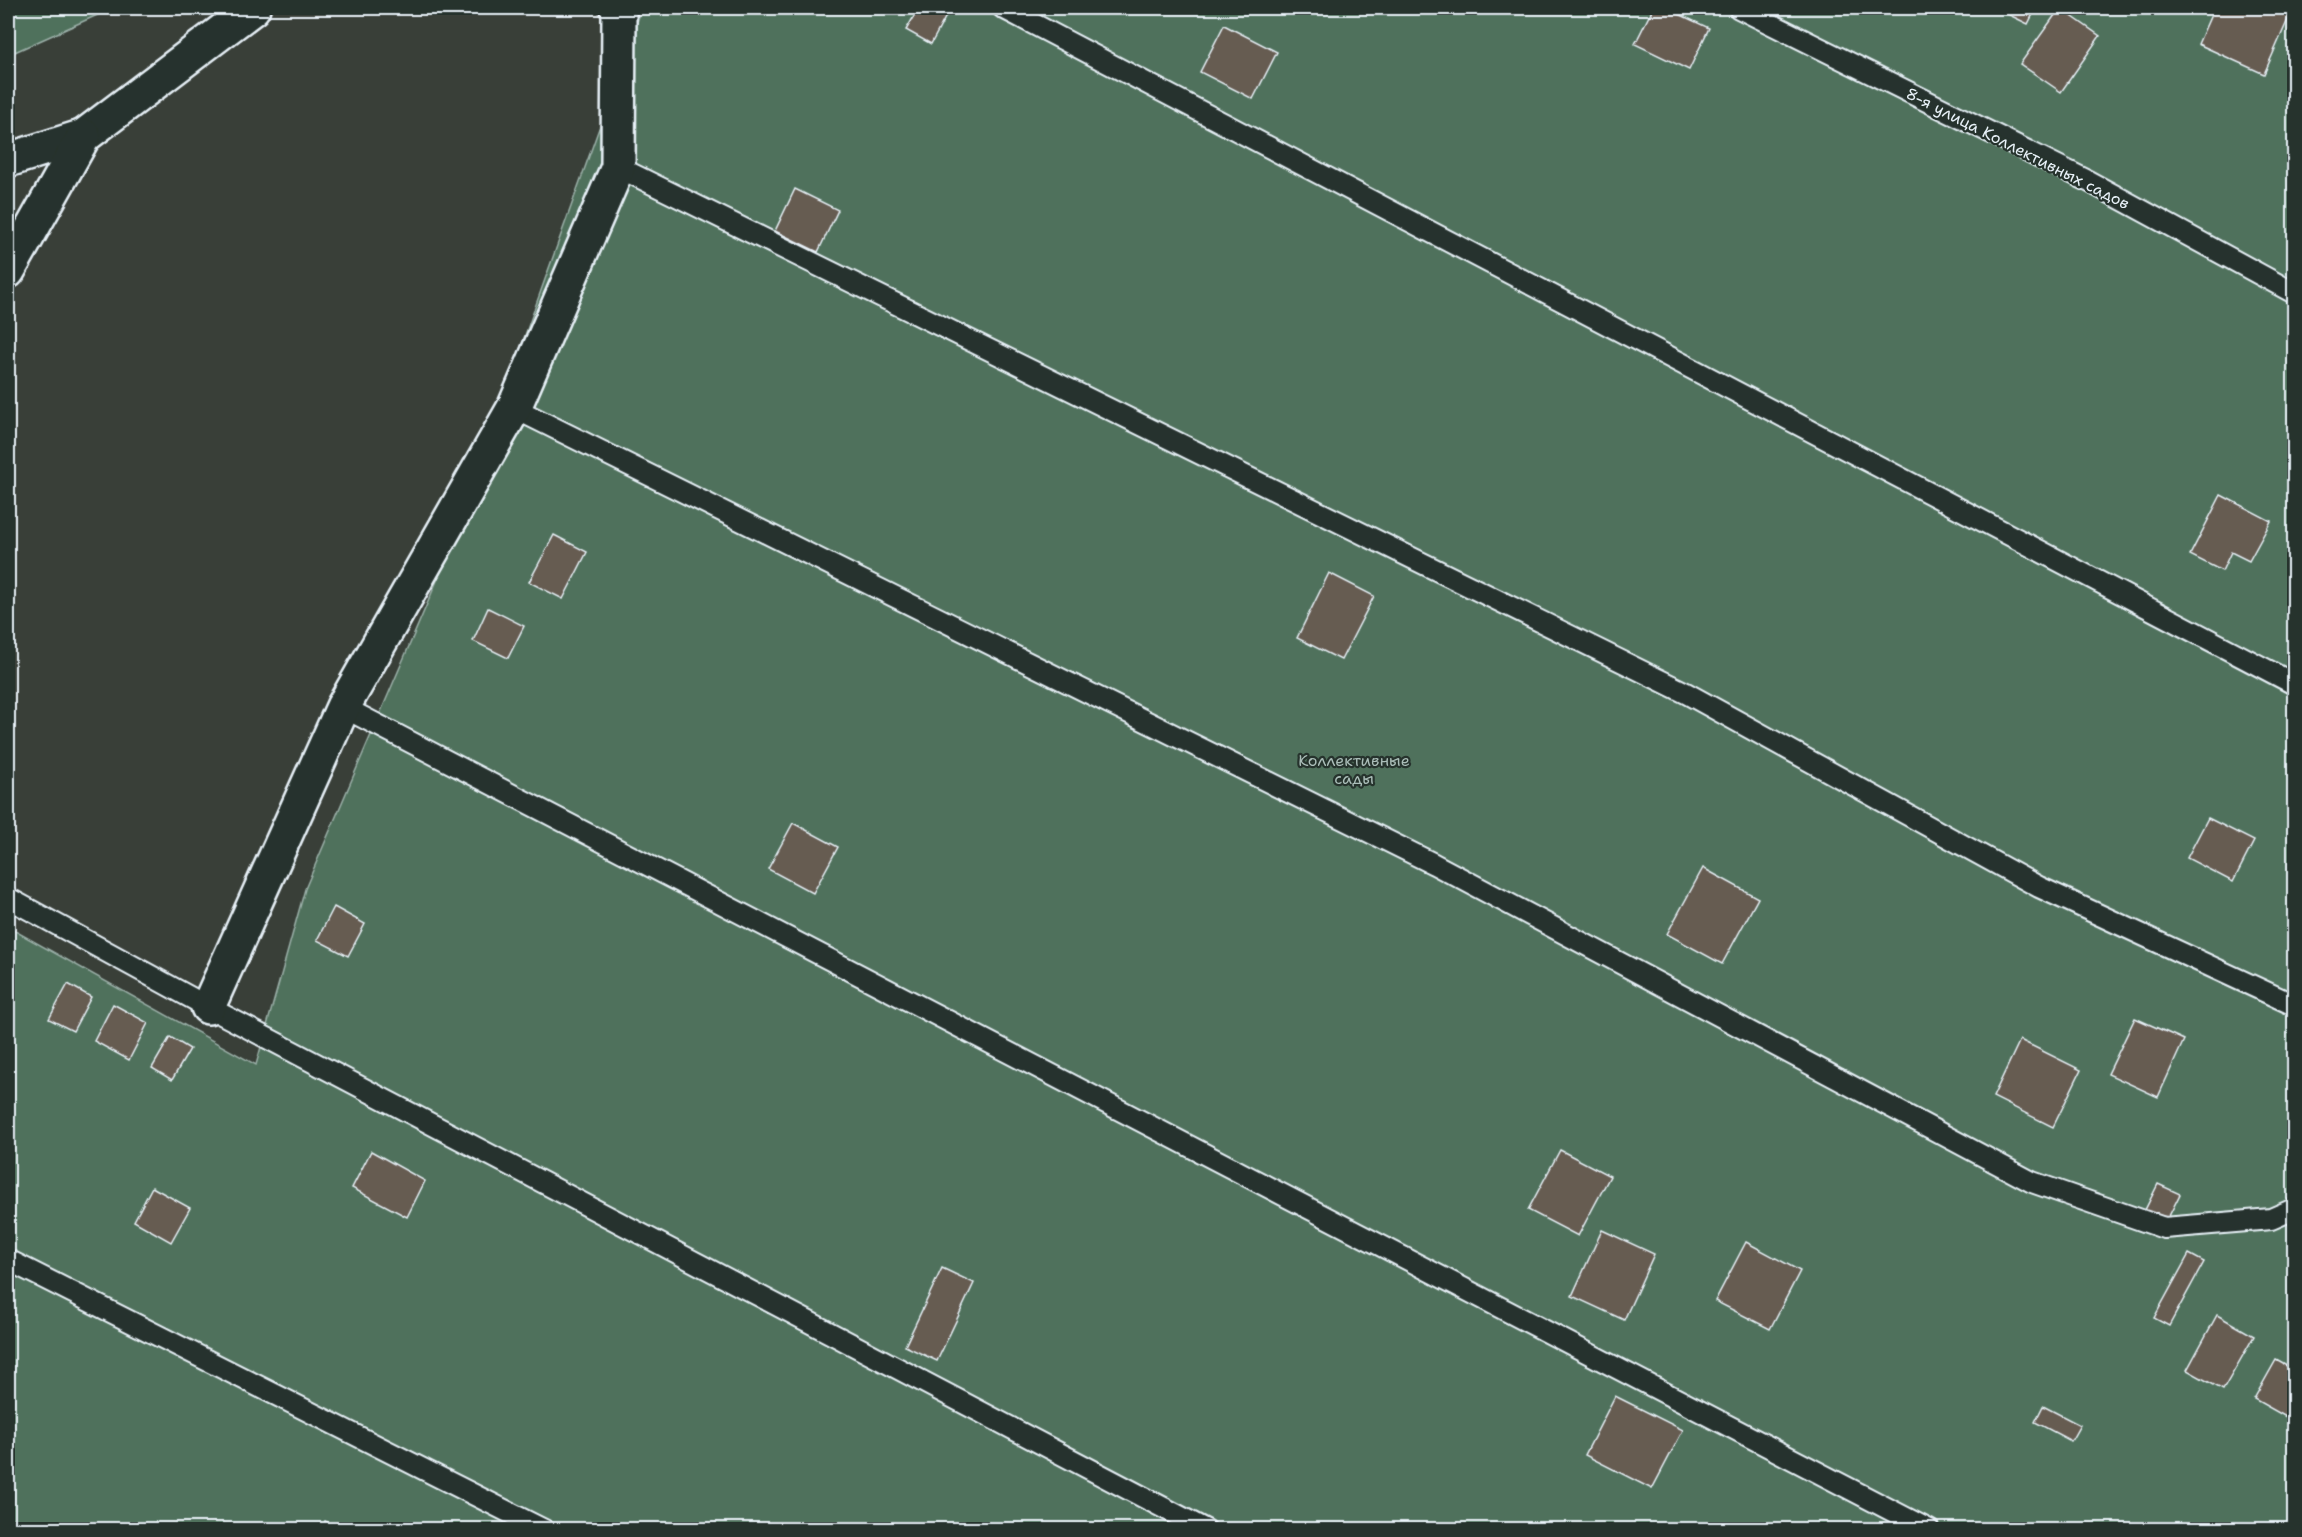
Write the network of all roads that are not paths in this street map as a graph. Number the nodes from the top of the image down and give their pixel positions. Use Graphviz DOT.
graph roads {
  1 [pos="253,8"];
  2 [pos="617,8"];
  3 [pos="1003,8"];
  4 [pos="1739,8"];
  5 [pos="84,136"];
  6 [pos="8,160"];
  7 [pos="618,167"];
  8 [pos="8,271"];
  9 [pos="2295,292"];
  10 [pos="514,408"];
  11 [pos="2295,684"];
  12 [pos="343,707"];
  13 [pos="8,898"];
  14 [pos="2295,1005"];
  15 [pos="208,1007"];
  16 [pos="2295,1209"];
  17 [pos="8,1260"];
  18 [pos="544,1530"];
  19 [pos="1206,1530"];
  20 [pos="1929,1530"];
  1 -- 5 [label="street"];
  2 -- 7 [label="street"];
  3 -- 11 [label="lane"];
  4 -- 9 [label="lane, 8-я улица Коллективных садов"];
  5 -- 6 [label="street"];
  5 -- 8 [label="street"];
  7 -- 10 [label="street"];
  7 -- 14 [label="lane"];
  10 -- 12 [label="street"];
  10 -- 16 [label="lane"];
  12 -- 15 [label="street"];
  12 -- 20 [label="lane"];
  13 -- 15 [label="lane"];
  15 -- 19 [label="lane"];
  17 -- 18 [label="lane"];
}
